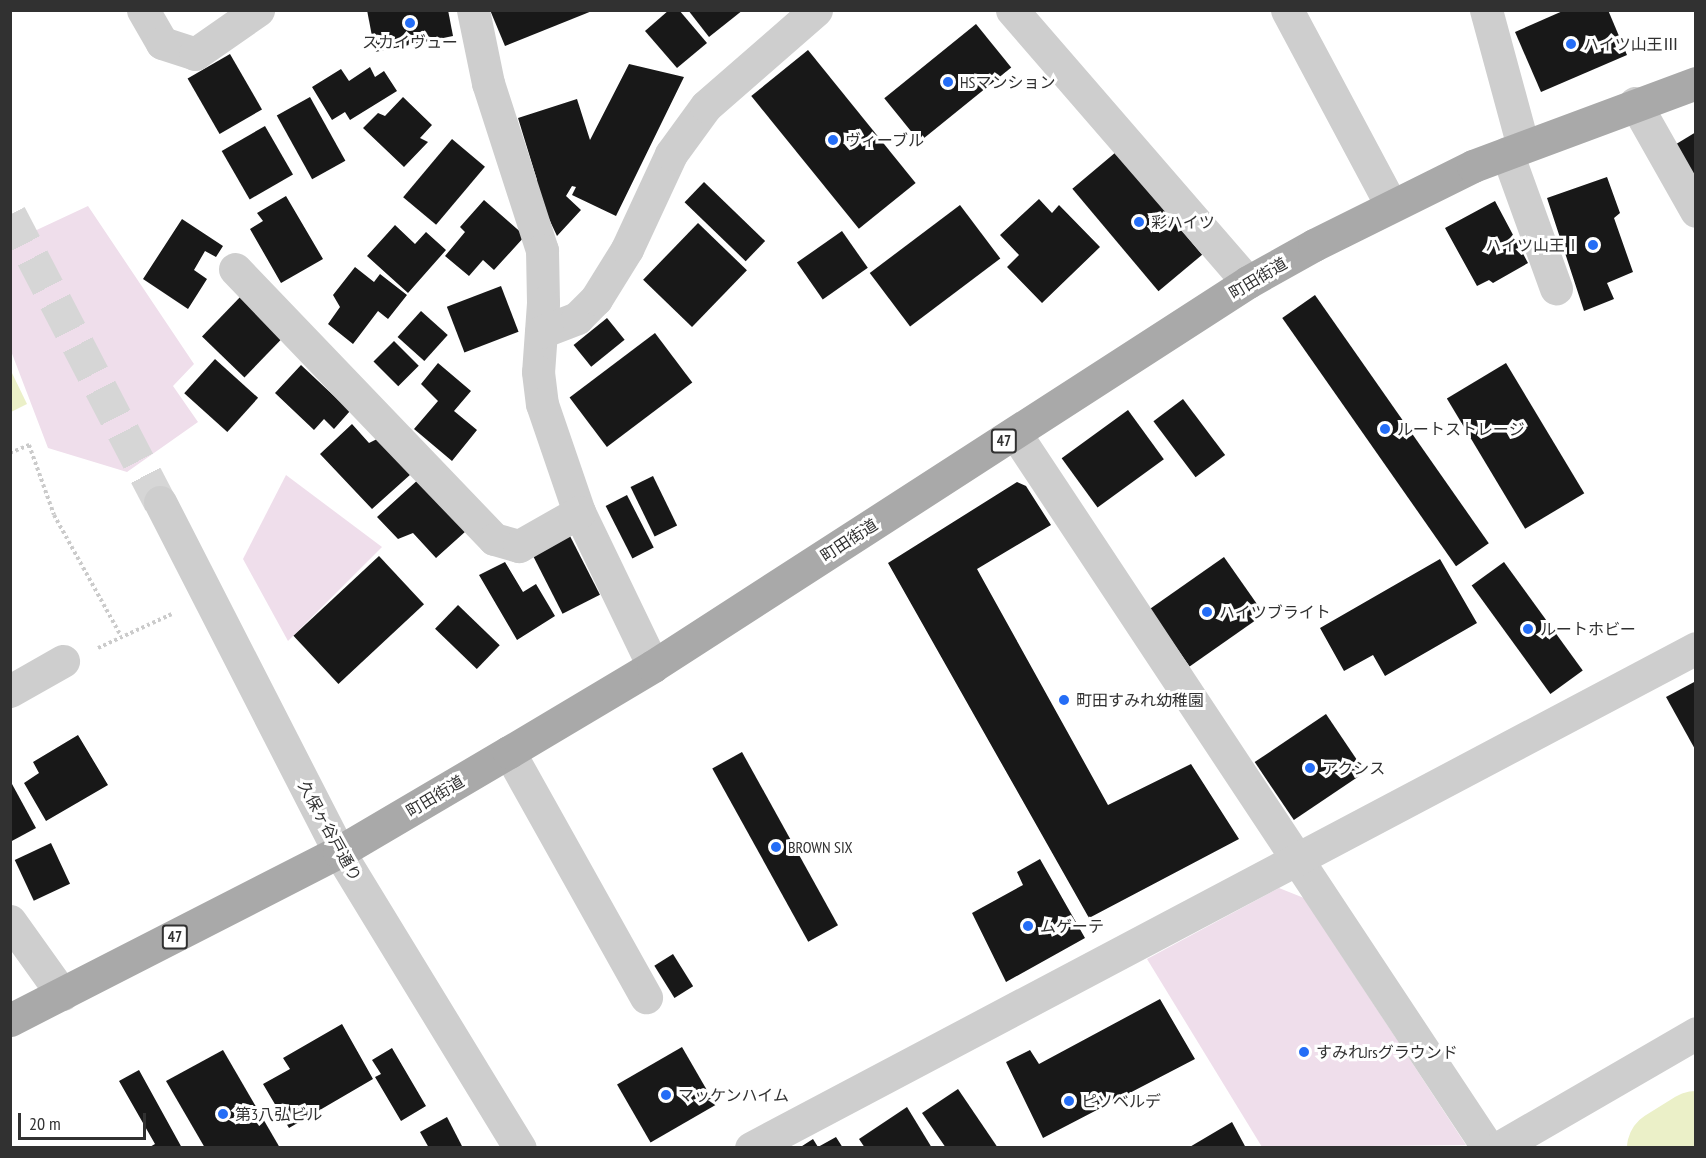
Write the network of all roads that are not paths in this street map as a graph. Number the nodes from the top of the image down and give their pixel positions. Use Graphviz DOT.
graph roads {
  1 [pos="143,10"];
  2 [pos="258,10"];
  3 [pos="473,10"];
  4 [pos="816,10"];
  5 [pos="1012,10"];
  6 [pos="1287,10"];
  7 [pos="1486,10"];
  8 [pos="1695,83"];
  9 [pos="1635,104"];
  10 [pos="1515,149"];
  11 [pos="1391,205"];
  12 [pos="1695,211"];
  13 [pos="234,269"];
  14 [pos="1248,282"];
  15 [pos="1556,288"];
  16 [pos="541,332"];
  17 [pos="1015,433"];
  18 [pos="160,502"];
  19 [pos="579,512"];
  20 [pos="1695,648"];
  21 [pos="63,662"];
  22 [pos="653,666"];
  23 [pos="10,691"];
  24 [pos="509,752"];
  25 [pos="339,852"];
  26 [pos="1297,859"];
  27 [pos="10,921"];
  28 [pos="62,994"];
  29 [pos="646,997"];
  30 [pos="10,1020"];
  31 [pos="1695,1033"];
  32 [pos="520,1148"];
  33 [pos="751,1148"];
  34 [pos="1488,1148"];
  35 [pos="1498,1148"];
  1 -- 2 [label="street"];
  3 -- 16 [label="street"];
  4 -- 16 [label="street"];
  5 -- 14 [label="street"];
  6 -- 11 [label="street"];
  7 -- 10 [label="street"];
  8 -- 9 [label="main road, 町田街道 / 47"];
  9 -- 10 [label="main road, 町田街道 / 47"];
  9 -- 12 [label="street"];
  10 -- 11 [label="main road, 町田街道 / 47"];
  10 -- 15 [label="street"];
  11 -- 14 [label="main road, 町田街道 / 47"];
  13 -- 19 [label="street"];
  14 -- 17 [label="main road, 町田街道 / 47"];
  16 -- 19 [label="street"];
  17 -- 22 [label="main road, 町田街道 / 47"];
  17 -- 26 [label="street"];
  18 -- 25 [label="street, 久保ヶ谷戸通り"];
  19 -- 22 [label="street"];
  20 -- 26 [label="street"];
  21 -- 23 [label="street"];
  22 -- 24 [label="main road, 町田街道 / 47"];
  24 -- 25 [label="main road, 町田街道 / 47"];
  24 -- 29 [label="street"];
  25 -- 28 [label="main road, 町田街道 / 47"];
  25 -- 32 [label="street, 久保ヶ谷戸通り"];
  26 -- 33 [label="street"];
  26 -- 34 [label="street"];
  27 -- 28 [label="street"];
  28 -- 30 [label="main road, 町田街道 / 47"];
  31 -- 35 [label="street"];
}
